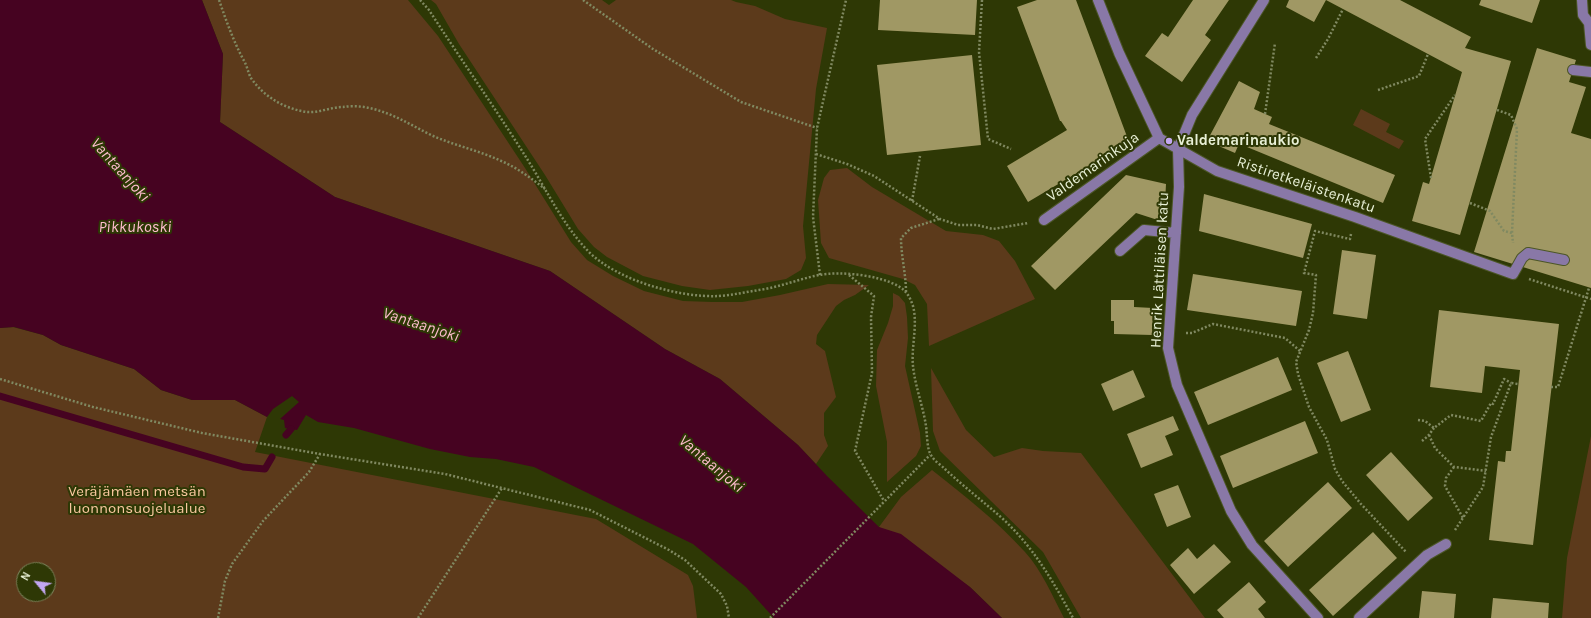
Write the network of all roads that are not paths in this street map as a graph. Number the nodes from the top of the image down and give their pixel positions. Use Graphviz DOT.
graph roads {
  1 [pos="1098,0"];
  2 [pos="1264,0"];
  3 [pos="1582,0"];
  4 [pos="1590,21"];
  5 [pos="1591,45"];
  6 [pos="1573,70"];
  7 [pos="1591,72"];
  8 [pos="1159,138"];
  9 [pos="1178,148"];
  10 [pos="1044,220"];
  11 [pos="1176,233"];
  12 [pos="1120,251"];
  13 [pos="1564,260"];
  14 [pos="1446,544"];
  15 [pos="1318,618"];
  16 [pos="1359,618"];
  1 -- 8 [label="street"];
  2 -- 9 [label="street, Henrik Lättiläisen katu"];
  3 -- 4 [label="street"];
  4 -- 5 [label="street"];
  6 -- 7 [label="street"];
  8 -- 9 [label="street, Ristiretkeläistenkatu"];
  8 -- 10 [label="street, Valdemarinkuja"];
  9 -- 11 [label="street, Henrik Lättiläisen katu"];
  9 -- 13 [label="street, Ristiretkeläistenkatu"];
  11 -- 12 [label="street"];
  11 -- 15 [label="street, Henrik Lättiläisen katu"];
  14 -- 16 [label="street"];
}
